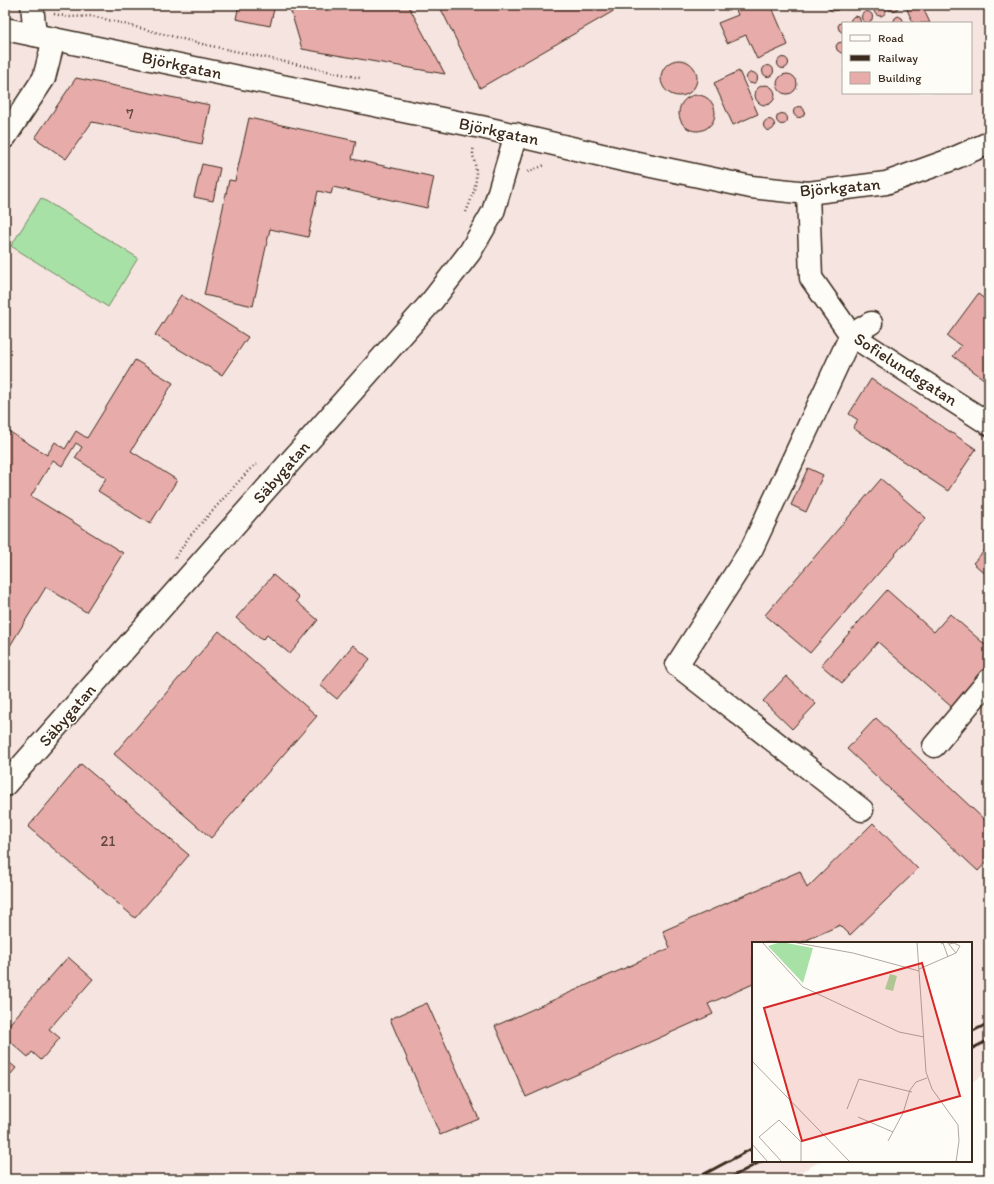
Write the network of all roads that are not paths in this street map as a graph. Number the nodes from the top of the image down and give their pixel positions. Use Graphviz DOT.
graph roads {
  1 [pos="32,8"];
  2 [pos="5,29"];
  3 [pos="45,37"];
  4 [pos="516,134"];
  5 [pos="5,137"];
  6 [pos="989,143"];
  7 [pos="808,193"];
  8 [pos="871,323"];
  9 [pos="852,335"];
  10 [pos="989,424"];
  11 [pos="989,680"];
  12 [pos="934,746"];
  13 [pos="5,785"];
  14 [pos="862,810"];
  1 -- 3 [label="street"];
  2 -- 3 [label="street, Björkgatan"];
  3 -- 4 [label="street, Björkgatan"];
  3 -- 5 [label="street"];
  4 -- 7 [label="street, Björkgatan"];
  4 -- 13 [label="street, Säbygatan"];
  6 -- 7 [label="street, Björkgatan"];
  7 -- 9 [label="street, Sofielundsgatan"];
  8 -- 9 [label="street"];
  9 -- 10 [label="street, Sofielundsgatan"];
  9 -- 14 [label="street"];
  11 -- 12 [label="street"];
}
